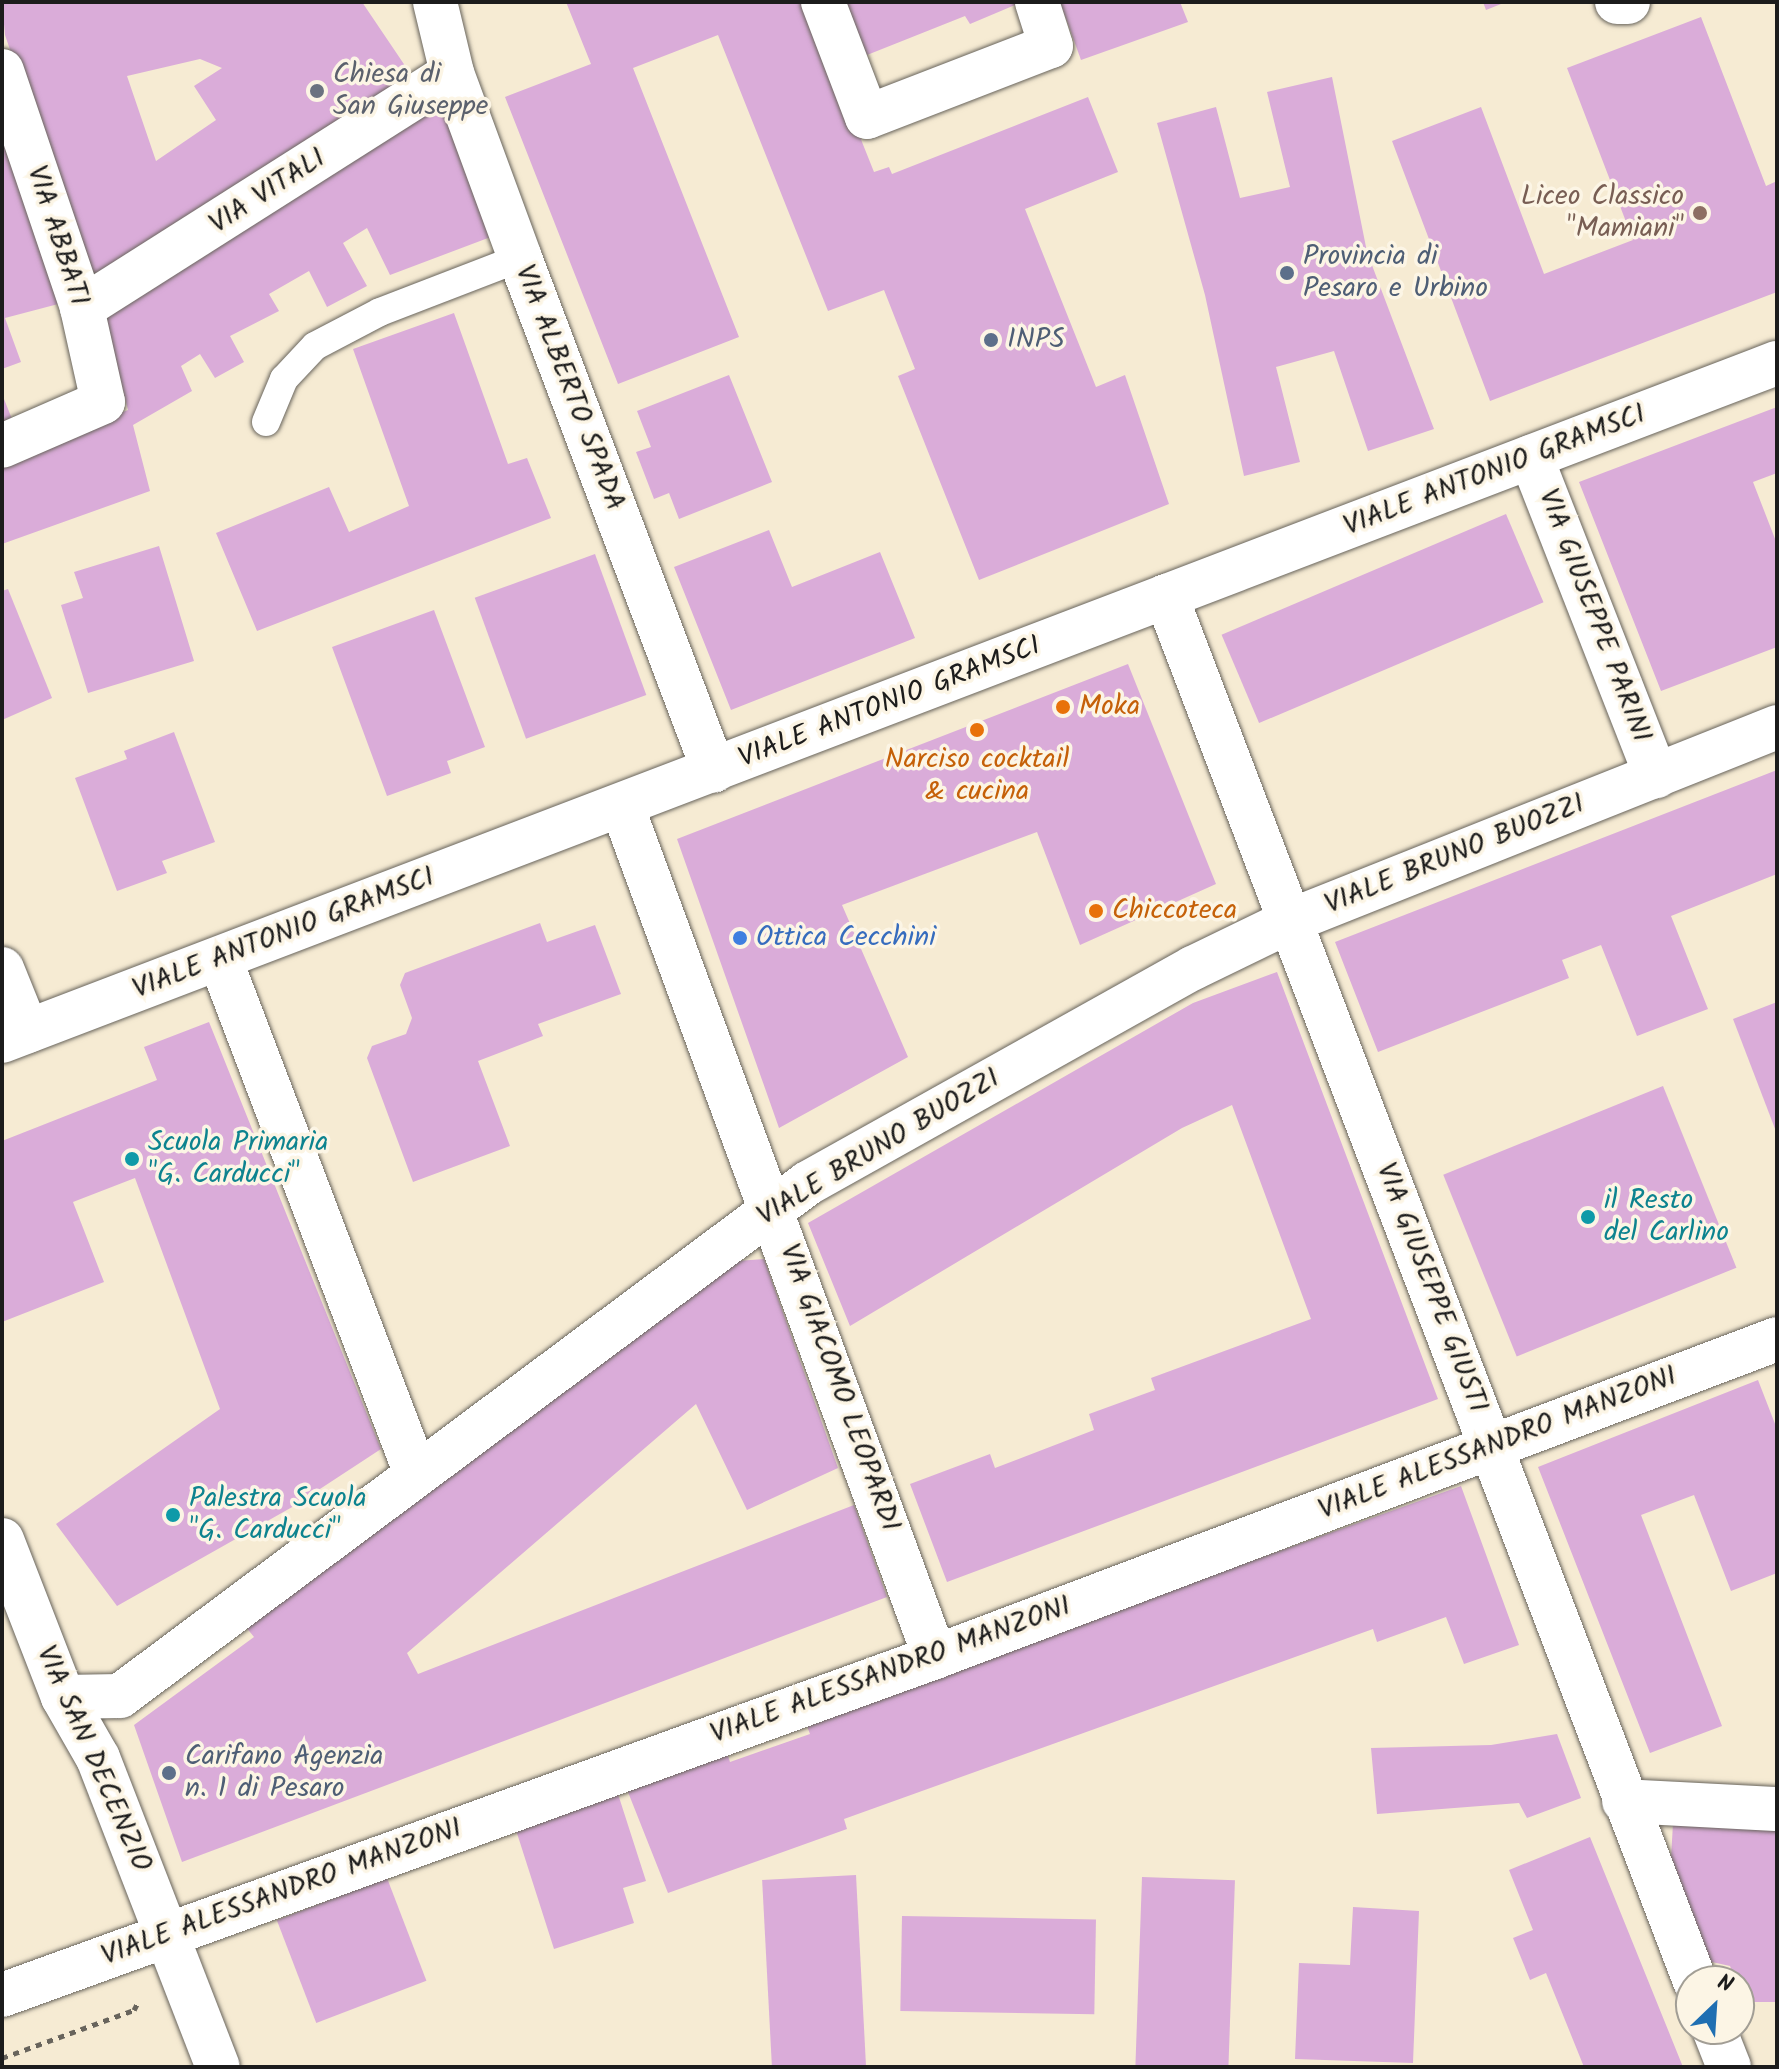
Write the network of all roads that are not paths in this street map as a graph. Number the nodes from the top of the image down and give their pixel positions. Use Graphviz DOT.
graph roads {
  1 [pos="435,2"];
  2 [pos="823,2"];
  3 [pos="1037,2"];
  4 [pos="1617,2"];
  5 [pos="1628,2"];
  6 [pos="2,71"];
  7 [pos="452,73"];
  8 [pos="520,258"];
  9 [pos="82,308"];
  10 [pos="1777,363"];
  11 [pos="266,422"];
  12 [pos="2,446"];
  13 [pos="1531,457"];
  14 [pos="1166,596"];
  15 [pos="1777,727"];
  16 [pos="714,771"];
  17 [pos="1656,776"];
  18 [pos="622,806"];
  19 [pos="1290,921"];
  20 [pos="220,959"];
  21 [pos="2,969"];
  22 [pos="14,1036"];
  23 [pos="773,1206"];
  24 [pos="1774,1351"];
  25 [pos="1491,1447"];
  26 [pos="416,1474"];
  27 [pos="2,1540"];
  28 [pos="935,1657"];
  29 [pos="63,1697"];
  30 [pos="1624,1801"];
  31 [pos="1777,1809"];
  32 [pos="167,1934"];
  33 [pos="1689,1965"];
  34 [pos="2,1995"];
  35 [pos="1720,2045"];
  36 [pos="218,2067"];
  37 [pos="1729,2067"];
  1 -- 7 [label="street, VIA ALBERTO SPADA"];
  2 -- 3 [label="street"];
  4 -- 5 [label="street"];
  6 -- 9 [label="street, VIA ABBATI"];
  7 -- 8 [label="street, VIA ALBERTO SPADA"];
  7 -- 9 [label="street, VIA VITALI"];
  8 -- 11 [label="lane"];
  8 -- 16 [label="street, VIA ALBERTO SPADA"];
  9 -- 12 [label="street, VIA ABBATI"];
  10 -- 13 [label="street, VIALE ANTONIO GRAMSCI"];
  13 -- 14 [label="street, VIALE ANTONIO GRAMSCI"];
  13 -- 17 [label="street, VIA GIUSEPPE PARINI"];
  14 -- 16 [label="street, VIALE ANTONIO GRAMSCI"];
  14 -- 19 [label="street, VIA GIUSEPPE GIUSTI"];
  15 -- 17 [label="street, VIALE BRUNO BUOZZI"];
  16 -- 18 [label="street, VIALE ANTONIO GRAMSCI"];
  17 -- 19 [label="street, VIALE BRUNO BUOZZI"];
  18 -- 20 [label="street, VIALE ANTONIO GRAMSCI"];
  18 -- 23 [label="street, VIA GIACOMO LEOPARDI"];
  19 -- 23 [label="street, VIALE BRUNO BUOZZI"];
  19 -- 25 [label="street, VIA GIUSEPPE GIUSTI"];
  20 -- 22 [label="street, VIALE ANTONIO GRAMSCI"];
  20 -- 26 [label="street"];
  21 -- 22 [label="street"];
  23 -- 26 [label="street, VIALE BRUNO BUOZZI"];
  23 -- 28 [label="street, VIA GIACOMO LEOPARDI"];
  24 -- 25 [label="street, VIALE ALESSANDRO MANZONI"];
  25 -- 28 [label="street, VIALE ALESSANDRO MANZONI"];
  25 -- 30 [label="street, VIA GIUSEPPE GIUSTI"];
  26 -- 29 [label="street, VIALE BRUNO BUOZZI"];
  27 -- 29 [label="street, VIA SAN DECENZIO"];
  28 -- 32 [label="street, VIALE ALESSANDRO MANZONI"];
  29 -- 32 [label="street, VIA SAN DECENZIO"];
  30 -- 31 [label="street"];
  30 -- 33 [label="street, VIA GIUSEPPE GIUSTI"];
  32 -- 34 [label="street, VIALE ALESSANDRO MANZONI"];
  32 -- 36 [label="street, VIA SAN DECENZIO"];
  35 -- 37 [label="street"];
}
